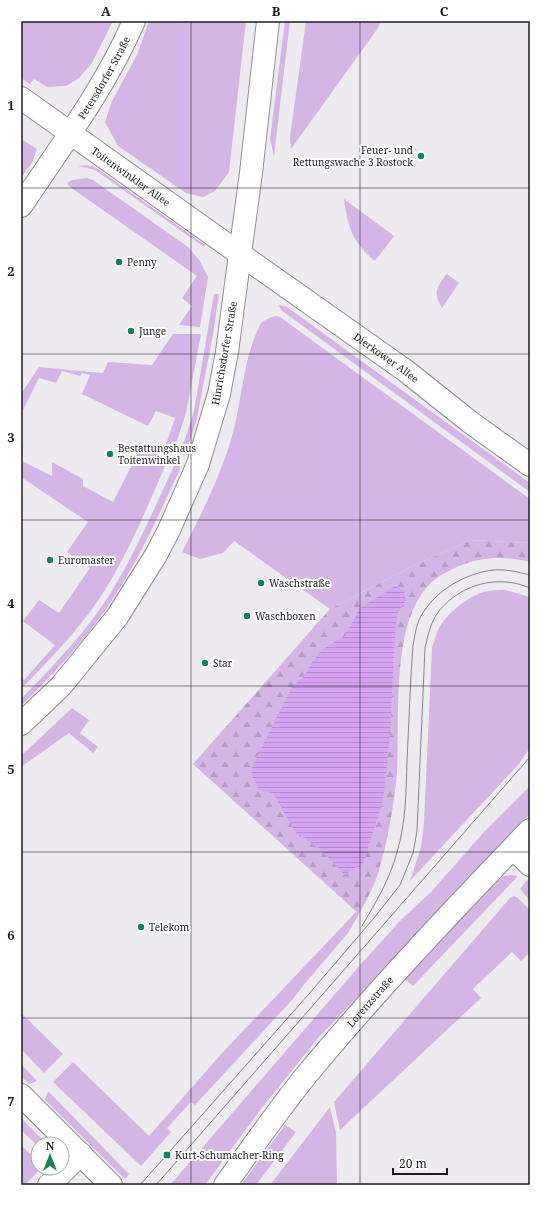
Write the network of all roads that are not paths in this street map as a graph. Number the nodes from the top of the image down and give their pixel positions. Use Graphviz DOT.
graph roads {
  1 [pos="134,21"];
  2 [pos="268,21"];
  3 [pos="21,98"];
  4 [pos="71,133"];
  5 [pos="21,206"];
  6 [pos="240,254"];
  7 [pos="530,465"];
  8 [pos="21,724"];
  9 [pos="530,830"];
  10 [pos="513,848"];
  11 [pos="530,865"];
  12 [pos="21,1095"];
  13 [pos="80,1154"];
  14 [pos="49,1185"];
  15 [pos="111,1185"];
  16 [pos="225,1185"];
  1 -- 4 [label="street, Petersdorfer Straße"];
  2 -- 6 [label="street, Hinrichsdorfer Straße"];
  3 -- 4 [label="street, Toitenwinkler Allee"];
  4 -- 5 [label="street"];
  4 -- 6 [label="street, Toitenwinkler Allee"];
  6 -- 7 [label="street, Dierkower Allee"];
  6 -- 8 [label="street, Hinrichsdorfer Straße"];
  9 -- 10 [label="street, Lorenzstraße"];
  10 -- 11 [label="street"];
  10 -- 16 [label="street, Lorenzstraße"];
  12 -- 13 [label="street"];
  13 -- 14 [label="street"];
  13 -- 15 [label="street"];
}
